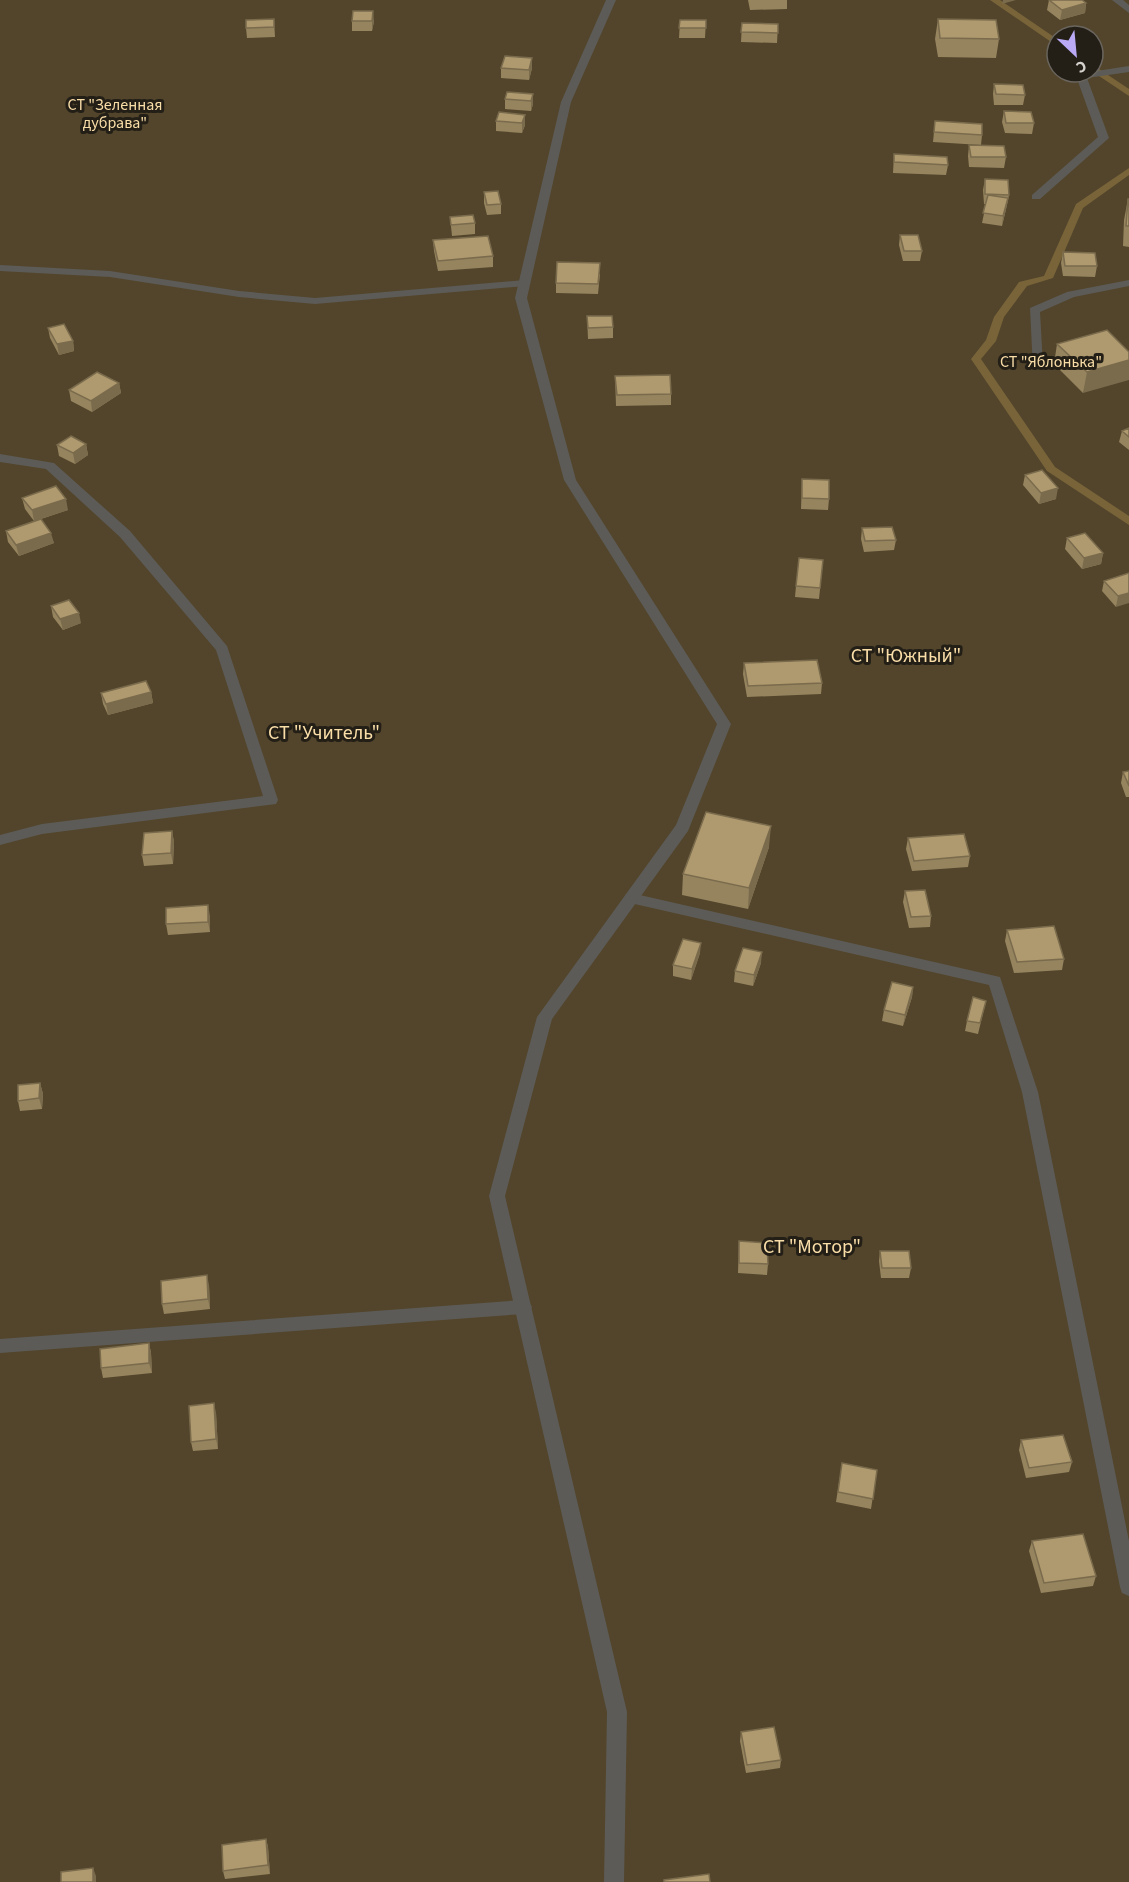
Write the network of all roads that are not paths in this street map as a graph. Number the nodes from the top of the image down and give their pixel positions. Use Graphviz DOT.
graph roads {
  1 [pos="611,0"];
  2 [pos="1117,0"];
  3 [pos="1129,10"];
  4 [pos="1129,69"];
  5 [pos="1036,197"];
  6 [pos="0,268"];
  7 [pos="525,283"];
  8 [pos="1129,283"];
  9 [pos="1037,366"];
  10 [pos="0,458"];
  11 [pos="0,840"];
  12 [pos="631,898"];
  13 [pos="523,1307"];
  14 [pos="0,1346"];
  15 [pos="1129,1587"];
  16 [pos="614,1882"];
  1 -- 7 [label="street"];
  2 -- 3 [label="street"];
  4 -- 5 [label="street"];
  6 -- 7 [label="street"];
  7 -- 12 [label="street"];
  8 -- 9 [label="street"];
  10 -- 11 [label="street"];
  12 -- 13 [label="street"];
  12 -- 15 [label="street"];
  13 -- 14 [label="street"];
  13 -- 16 [label="street"];
}
